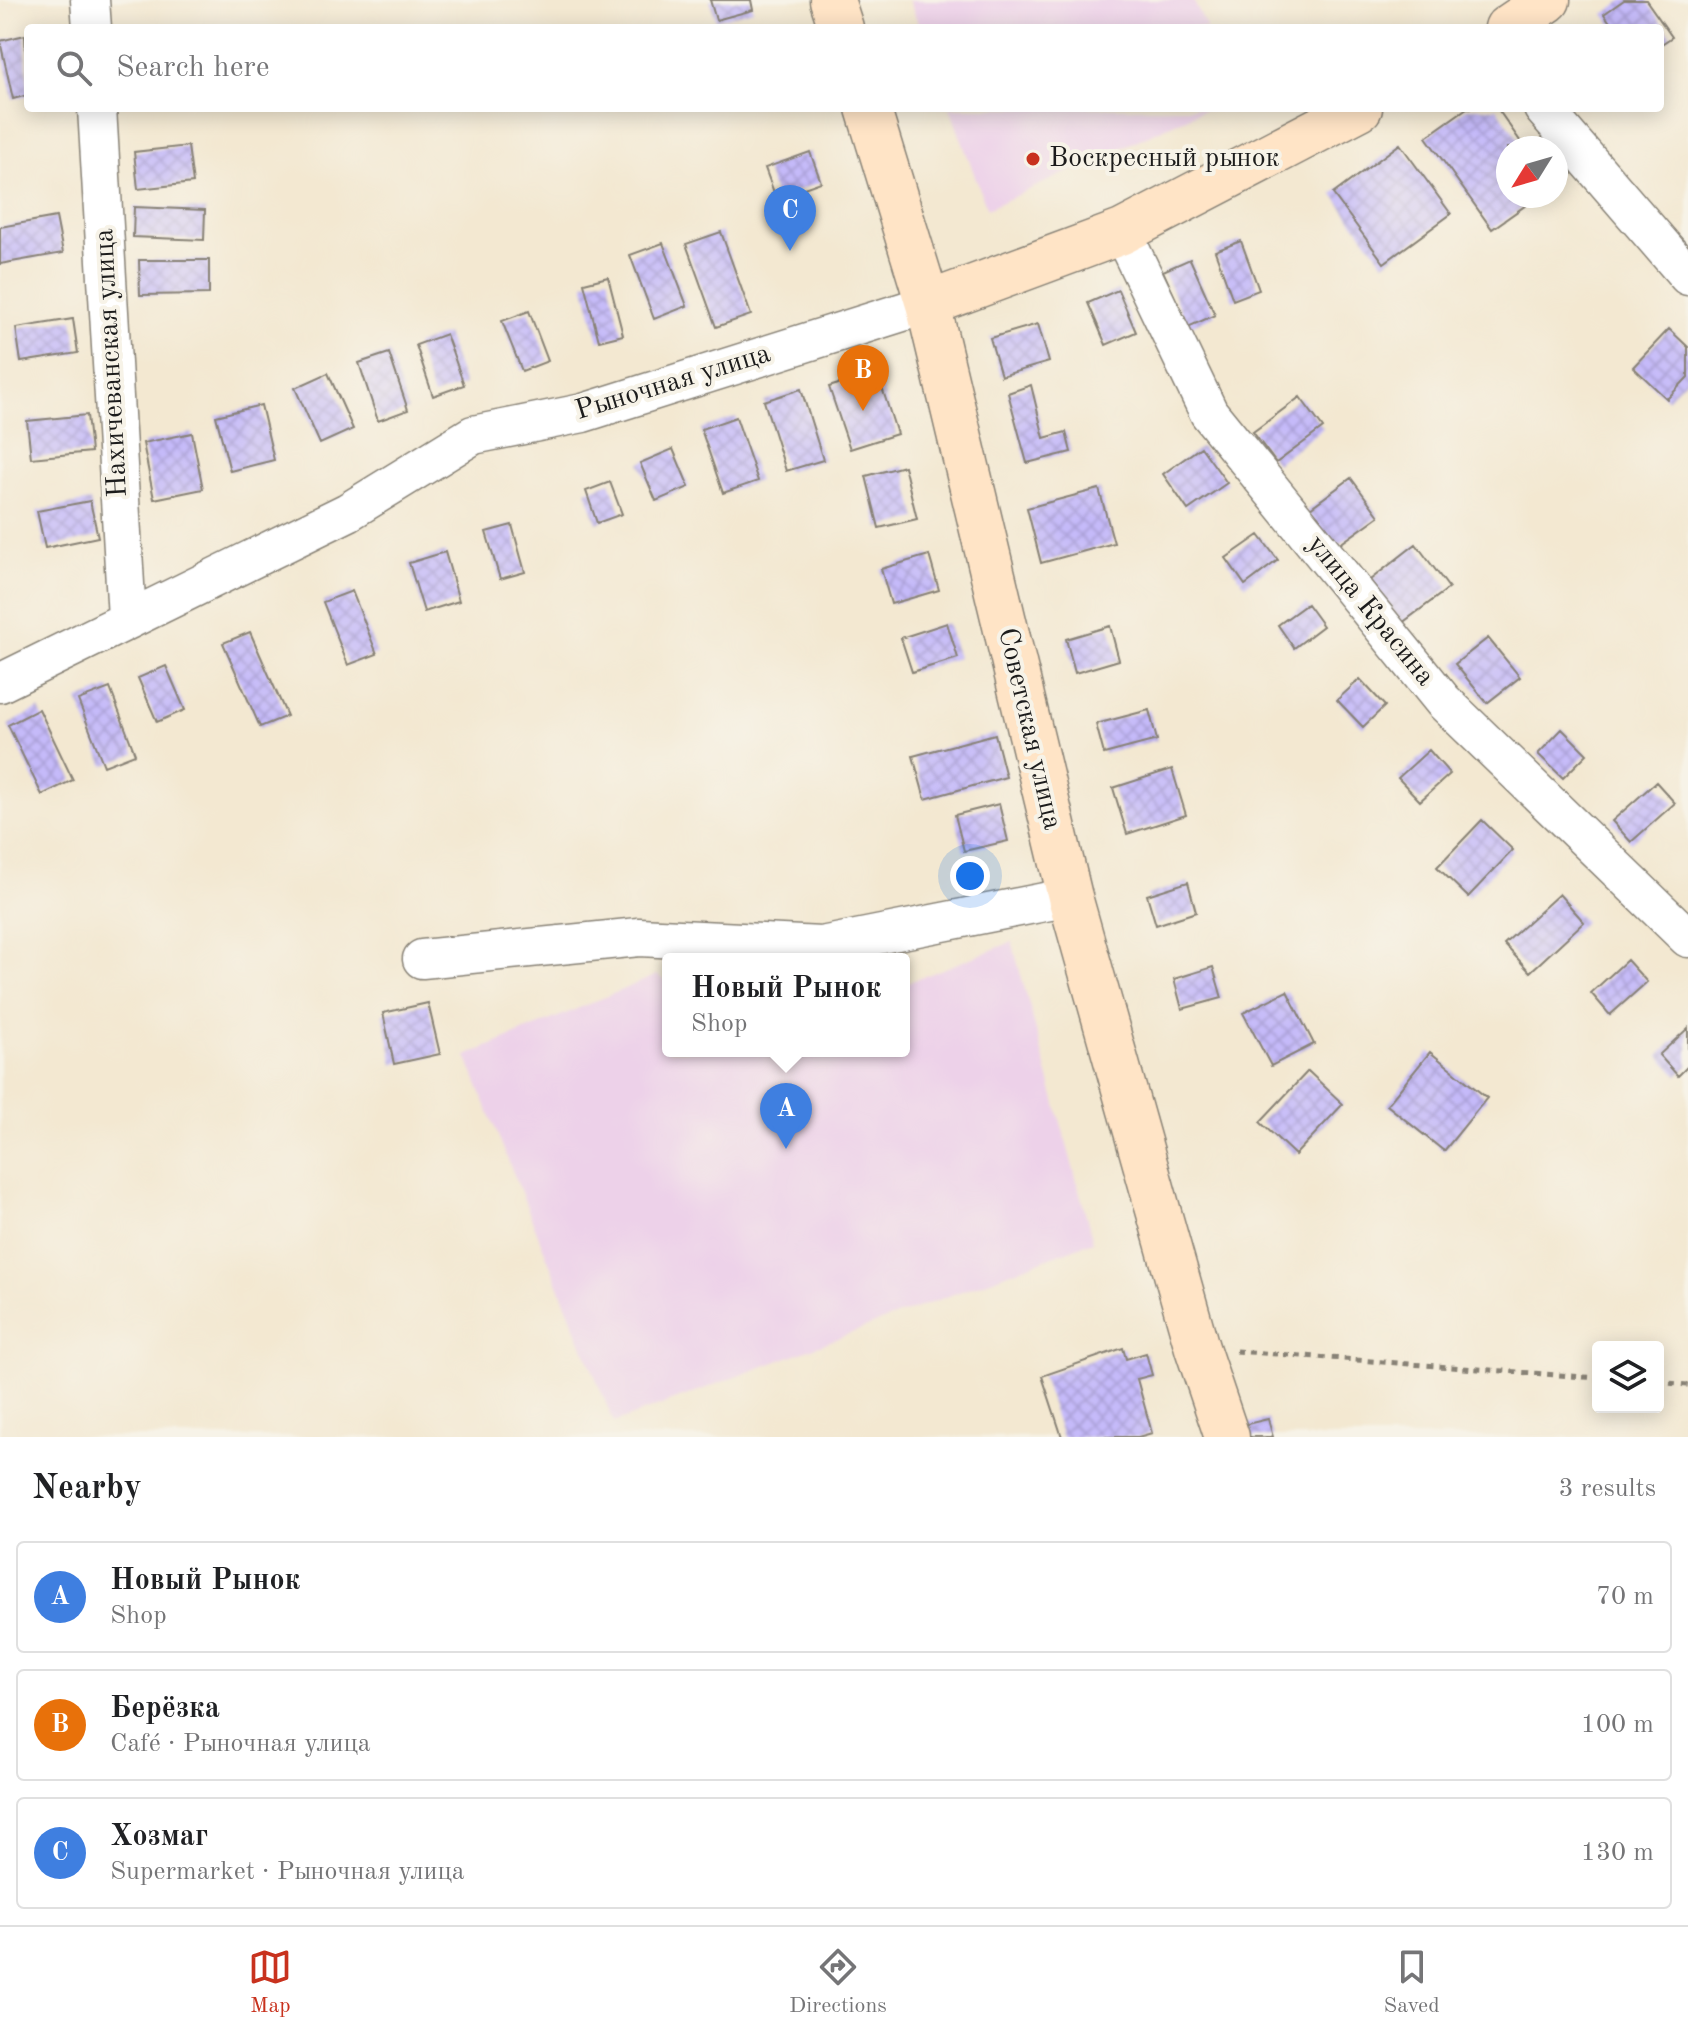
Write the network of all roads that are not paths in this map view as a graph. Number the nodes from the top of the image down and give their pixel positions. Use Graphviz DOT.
graph roads {
  1 [pos="90,0"];
  2 [pos="832,0"];
  3 [pos="1548,0"];
  4 [pos="92,24"];
  5 [pos="840,24"];
  6 [pos="1513,24"];
  7 [pos="97,112"];
  8 [pos="869,112"];
  9 [pos="1352,112"];
  10 [pos="1546,112"];
  11 [pos="1122,232"];
  12 [pos="1688,276"];
  13 [pos="928,304"];
  14 [pos="127,618"];
  15 [pos="0,683"];
  16 [pos="1070,897"];
  17 [pos="1688,938"];
  18 [pos="422,959"];
  19 [pos="1227,1437"];
  1 -- 4 [label="street"];
  2 -- 5 [label="street"];
  3 -- 6 [label="street"];
  7 -- 14 [label="street, Нахичеванская улица"];
  8 -- 13 [label="street, Советская улица"];
  9 -- 11 [label="street, Рыночная улица"];
  10 -- 12 [label="street"];
  11 -- 13 [label="street, Рыночная улица"];
  11 -- 17 [label="street, улица Красина"];
  13 -- 14 [label="street, Рыночная улица"];
  13 -- 16 [label="street, Советская улица"];
  14 -- 15 [label="street, Рыночная улица"];
  16 -- 18 [label="street"];
  16 -- 19 [label="street, Советская улица"];
}
